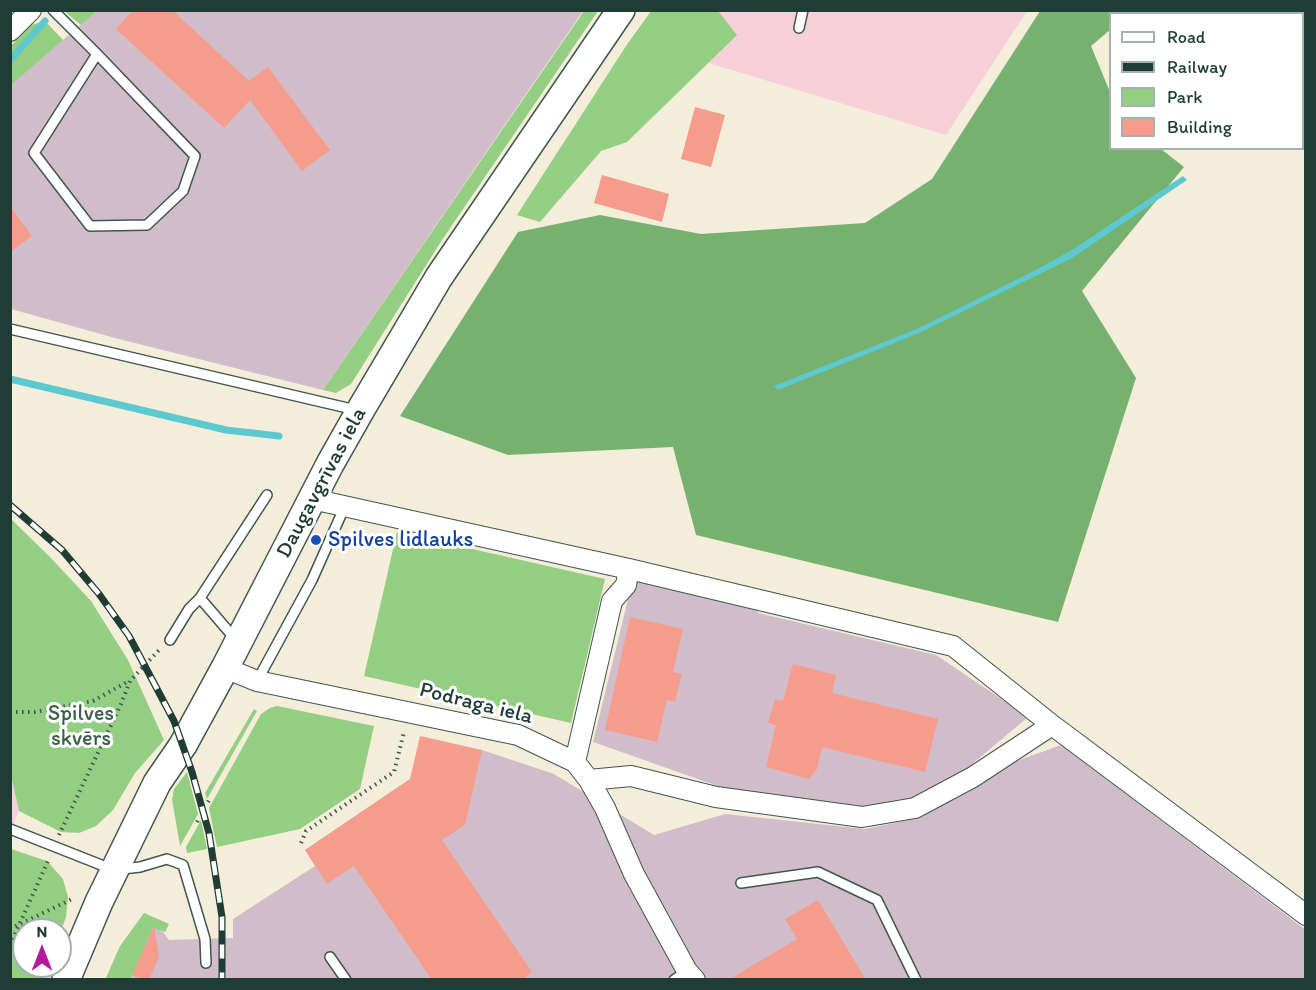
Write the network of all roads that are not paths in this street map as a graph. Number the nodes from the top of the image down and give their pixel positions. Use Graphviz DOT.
graph roads {
  1 [pos="31,10"];
  2 [pos="52,10"];
  3 [pos="621,10"];
  4 [pos="803,10"];
  5 [pos="799,28"];
  6 [pos="10,32"];
  7 [pos="97,54"];
  8 [pos="10,329"];
  9 [pos="360,411"];
  10 [pos="267,495"];
  11 [pos="312,499"];
  12 [pos="345,506"];
  13 [pos="629,569"];
  14 [pos="200,598"];
  15 [pos="170,640"];
  16 [pos="238,642"];
  17 [pos="225,668"];
  18 [pos="256,681"];
  19 [pos="1052,725"];
  20 [pos="574,762"];
  21 [pos="589,780"];
  22 [pos="11,828"];
  23 [pos="114,870"];
  24 [pos="741,883"];
  25 [pos="1305,915"];
  26 [pos="330,957"];
  27 [pos="206,963"];
  28 [pos="685,977"];
  29 [pos="66,980"];
  30 [pos="346,980"];
  31 [pos="916,980"];
  1 -- 6 [label="street"];
  2 -- 7 [label="lane"];
  3 -- 9 [label="main road, Daugavgrīvas iela"];
  4 -- 5 [label="lane"];
  7 -- 7 [label="lane"];
  8 -- 9 [label="lane"];
  9 -- 11 [label="main road, Daugavgrīvas iela"];
  10 -- 14 [label="lane"];
  11 -- 12 [label="street"];
  11 -- 16 [label="main road, Daugavgrīvas iela"];
  12 -- 13 [label="street"];
  12 -- 18 [label="lane"];
  13 -- 19 [label="street"];
  13 -- 20 [label="street"];
  14 -- 15 [label="lane"];
  14 -- 16 [label="lane"];
  16 -- 17 [label="main road, Daugavgrīvas iela"];
  17 -- 18 [label="street, Podraga iela"];
  17 -- 23 [label="main road, Daugavgrīvas iela"];
  18 -- 20 [label="street, Podraga iela"];
  19 -- 21 [label="street"];
  19 -- 25 [label="street"];
  20 -- 21 [label="street, Podraga iela"];
  21 -- 28 [label="street, Podraga iela"];
  22 -- 23 [label="lane"];
  23 -- 27 [label="lane"];
  23 -- 29 [label="main road, Daugavgrīvas iela"];
  24 -- 31 [label="lane"];
  26 -- 30 [label="lane"];
}
